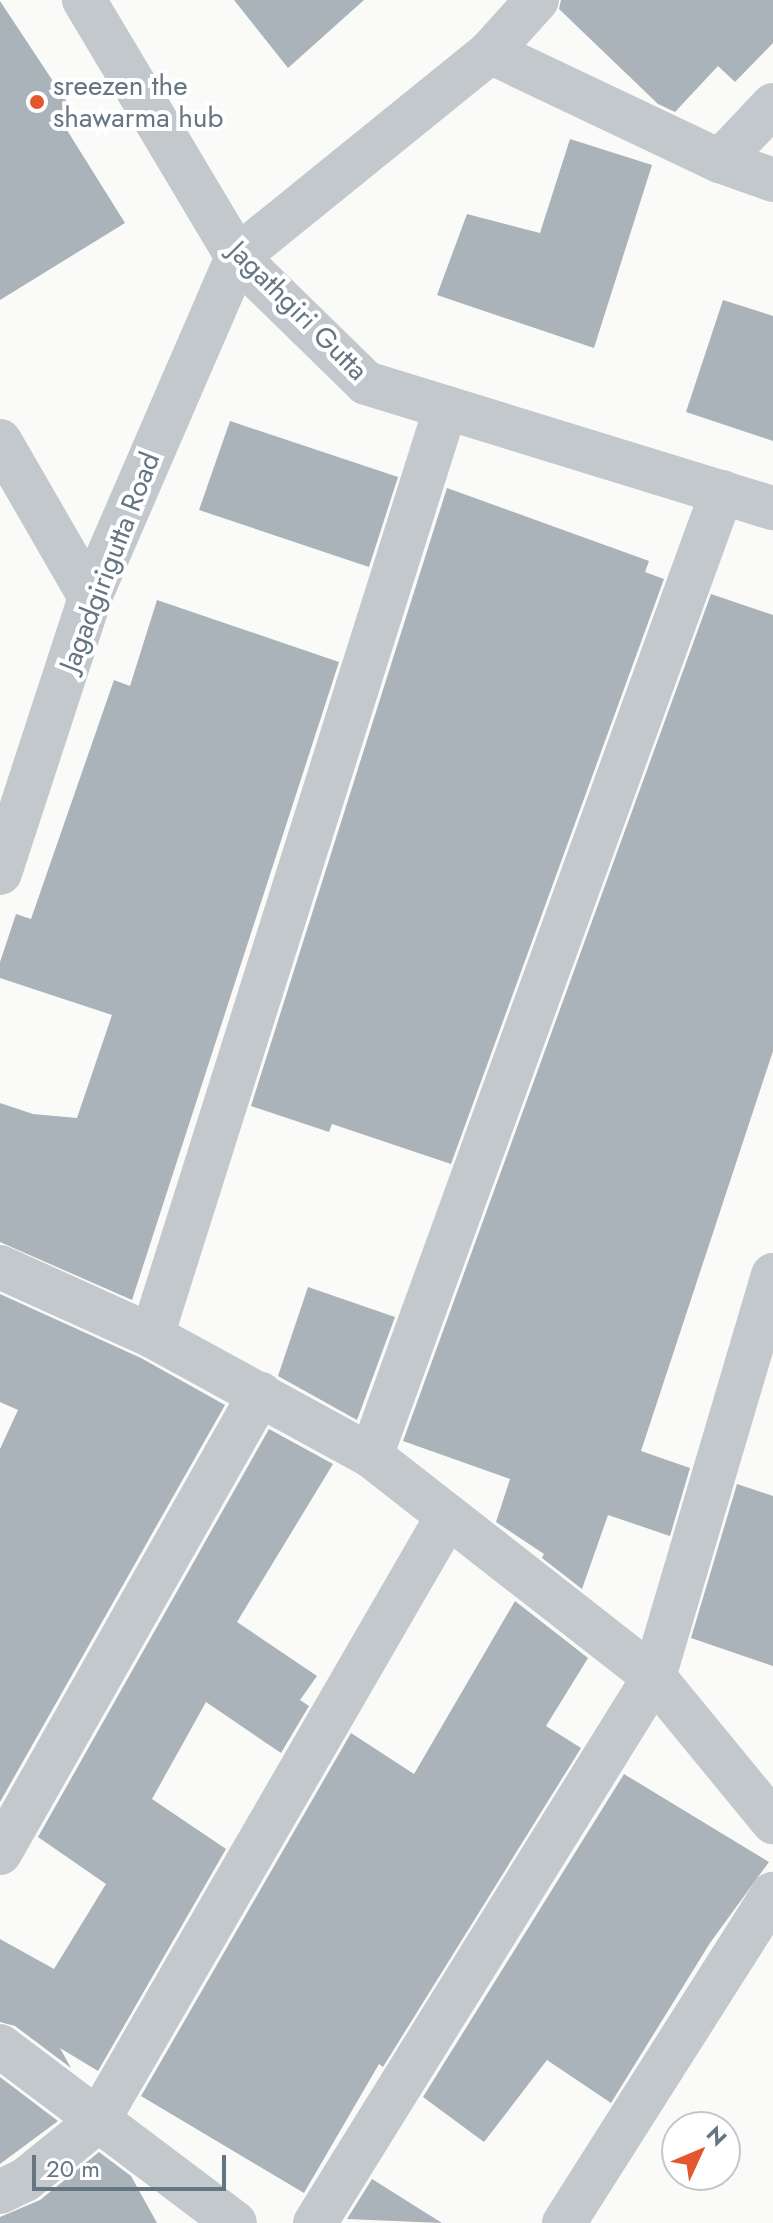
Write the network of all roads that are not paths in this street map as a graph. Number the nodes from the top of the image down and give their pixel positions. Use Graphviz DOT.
graph roads {
  1 [pos="84,0"];
  2 [pos="537,0"];
  3 [pos="490,52"];
  4 [pos="773,105"];
  5 [pos="720,161"];
  6 [pos="773,180"];
  7 [pos="237,257"];
  8 [pos="446,407"];
  9 [pos="2,449"];
  10 [pos="722,492"];
  11 [pos="773,508"];
  12 [pos="90,597"];
  13 [pos="0,873"];
  14 [pos="0,1267"];
  15 [pos="773,1275"];
  16 [pos="152,1336"];
  17 [pos="260,1394"];
  18 [pos="371,1456"];
  19 [pos="447,1517"];
  20 [pos="654,1677"];
  21 [pos="773,1822"];
  22 [pos="0,1853"];
  23 [pos="773,1894"];
  24 [pos="0,2046"];
  25 [pos="97,2122"];
  26 [pos="0,2192"];
  27 [pos="235,2223"];
  28 [pos="315,2223"];
  29 [pos="564,2223"];
  1 -- 7 [label="street, Jagathgiri Gutta"];
  2 -- 3 [label="street"];
  3 -- 5 [label="street"];
  3 -- 7 [label="street"];
  4 -- 5 [label="street"];
  5 -- 6 [label="street"];
  7 -- 8 [label="street, Jagathgiri Gutta"];
  7 -- 12 [label="street, Jagadgirigutta Road"];
  8 -- 10 [label="street, Jagathgiri Gutta"];
  8 -- 16 [label="street"];
  9 -- 12 [label="street"];
  10 -- 11 [label="street, Jagathgiri Gutta"];
  10 -- 18 [label="street"];
  12 -- 13 [label="street, Jagadgirigutta Road"];
  14 -- 16 [label="street"];
  15 -- 20 [label="street"];
  16 -- 17 [label="street"];
  17 -- 18 [label="street"];
  17 -- 22 [label="street"];
  18 -- 19 [label="street"];
  19 -- 20 [label="street"];
  19 -- 25 [label="street"];
  20 -- 21 [label="street"];
  20 -- 28 [label="street"];
  23 -- 29 [label="street"];
  24 -- 25 [label="street"];
  25 -- 26 [label="street"];
  25 -- 27 [label="street"];
}
